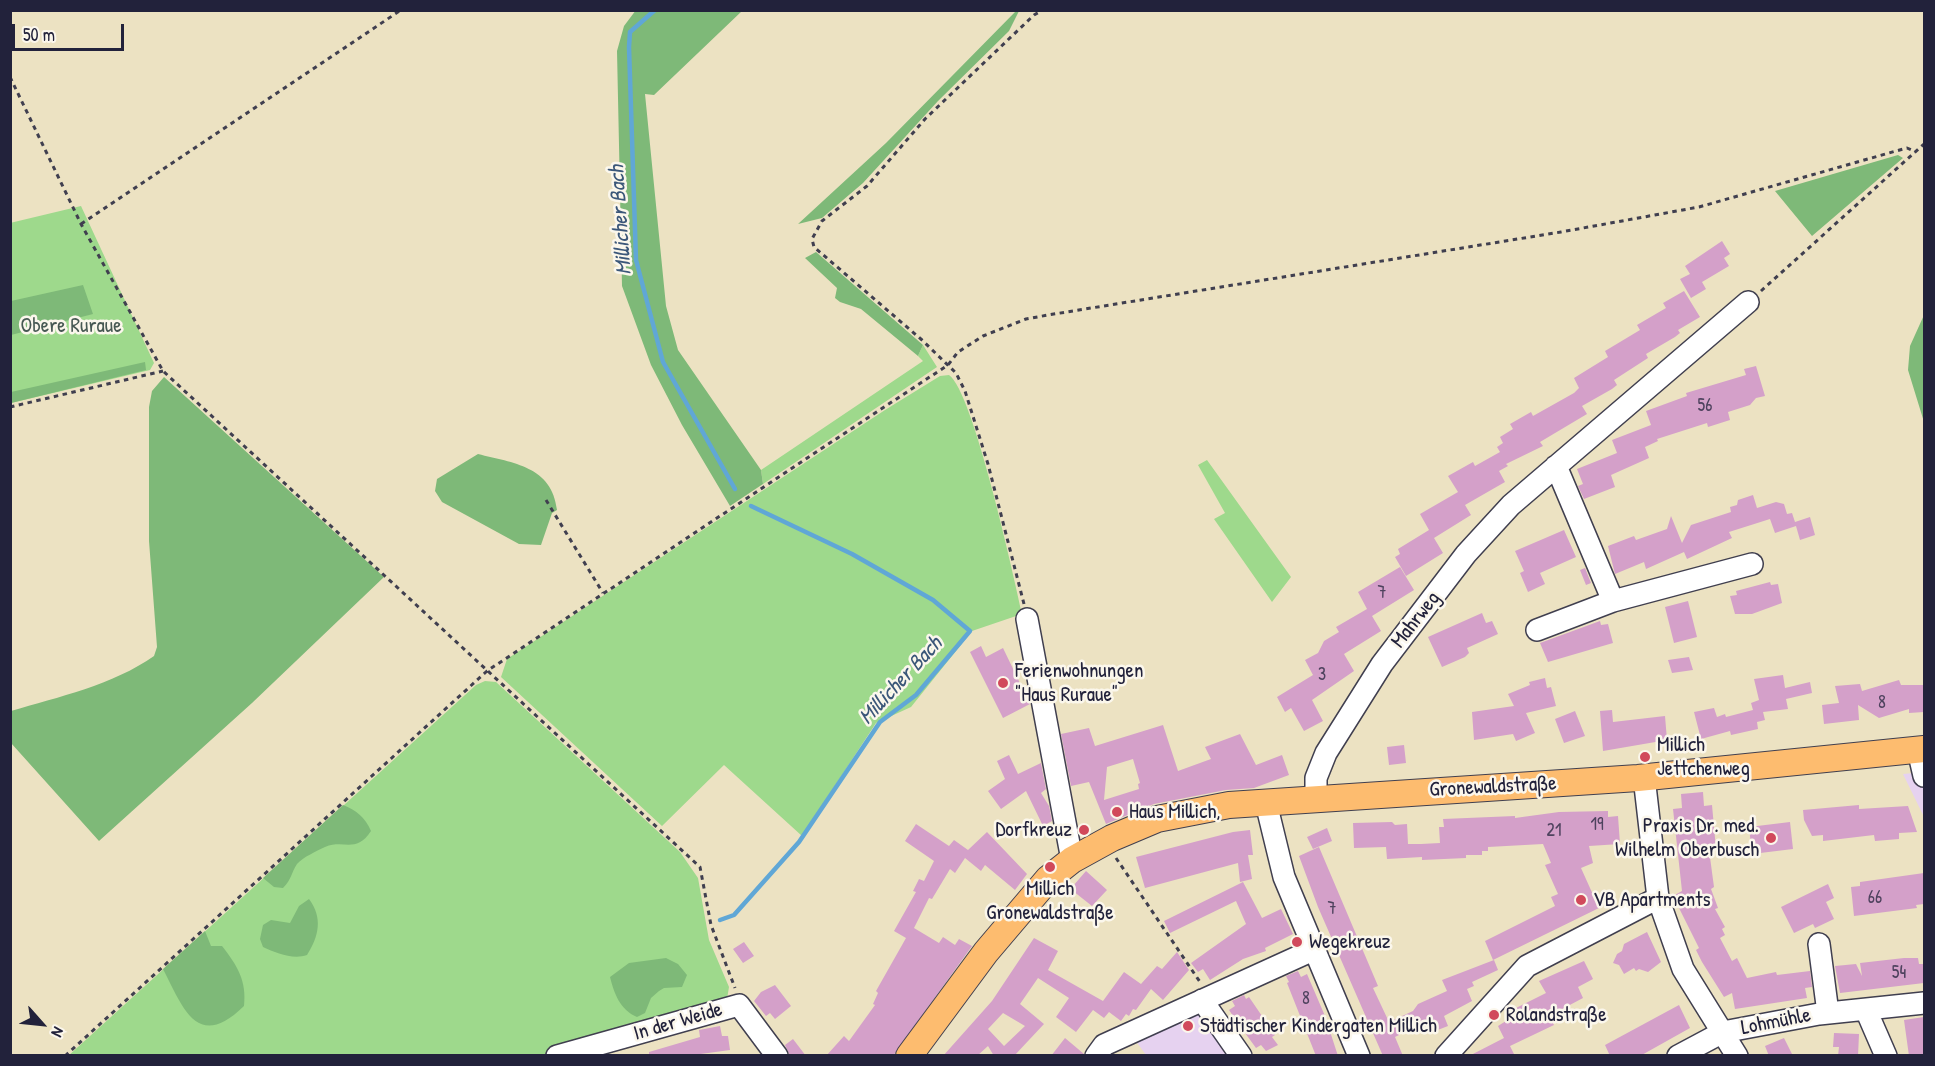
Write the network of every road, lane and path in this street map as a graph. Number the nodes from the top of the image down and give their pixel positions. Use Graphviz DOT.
graph roads {
  1 [pos="401,10"];
  2 [pos="1043,10"];
  3 [pos="10,77"];
  4 [pos="1924,144"];
  5 [pos="1916,152"];
  6 [pos="81,224"];
  7 [pos="1748,302"];
  8 [pos="948,364"];
  9 [pos="163,370"];
  10 [pos="10,407"];
  11 [pos="1556,466"];
  12 [pos="546,500"];
  13 [pos="1752,564"];
  14 [pos="603,593"];
  15 [pos="1612,601"];
  16 [pos="1028,619"];
  17 [pos="1538,630"];
  18 [pos="487,671"];
  19 [pos="1921,749"];
  20 [pos="1924,776"];
  21 [pos="1644,777"];
  22 [pos="1316,799"];
  23 [pos="1266,803"];
  24 [pos="1105,842"];
  25 [pos="1072,860"];
  26 [pos="1658,898"];
  27 [pos="1820,944"];
  28 [pos="1313,950"];
  29 [pos="1206,998"];
  30 [pos="1924,1003"];
  31 [pos="739,1005"];
  32 [pos="1866,1010"];
  33 [pos="1828,1013"];
  34 [pos="1723,1032"];
  35 [pos="64,1056"];
  36 [pos="557,1056"];
  37 [pos="777,1056"];
  38 [pos="909,1056"];
  39 [pos="1096,1056"];
  40 [pos="1242,1056"];
  41 [pos="1359,1056"];
  42 [pos="1446,1056"];
  43 [pos="1678,1056"];
  44 [pos="1737,1056"];
  45 [pos="1886,1056"];
  1 -- 6 [label="path"];
  2 -- 8 [label="path"];
  3 -- 6 [label="path"];
  4 -- 5 [label="path"];
  5 -- 7 [label="path"];
  5 -- 8 [label="path"];
  6 -- 9 [label="path"];
  7 -- 11 [label="street, Mahrweg"];
  8 -- 14 [label="path"];
  8 -- 16 [label="path"];
  9 -- 10 [label="path"];
  9 -- 18 [label="path"];
  11 -- 15 [label="street"];
  11 -- 22 [label="street, Mahrweg"];
  12 -- 14 [label="path"];
  13 -- 15 [label="street"];
  14 -- 18 [label="path"];
  15 -- 17 [label="street"];
  16 -- 25 [label="street"];
  18 -- 31 [label="path"];
  18 -- 35 [label="path"];
  19 -- 20 [label="street"];
  19 -- 21 [label="main road, Gronewaldstraße"];
  21 -- 22 [label="main road, Gronewaldstraße"];
  21 -- 26 [label="street"];
  22 -- 23 [label="main road, Gronewaldstraße"];
  23 -- 24 [label="main road, Gronewaldstraße"];
  23 -- 28 [label="street"];
  24 -- 25 [label="main road, Gronewaldstraße"];
  24 -- 29 [label="path"];
  25 -- 38 [label="main road, Gronewaldstraße"];
  26 -- 34 [label="street"];
  26 -- 42 [label="street"];
  27 -- 33 [label="street, Lohmühle"];
  28 -- 29 [label="street"];
  28 -- 41 [label="street"];
  29 -- 39 [label="street"];
  29 -- 40 [label="street"];
  30 -- 32 [label="street, Lohmühle"];
  31 -- 36 [label="street, In der Weide"];
  31 -- 37 [label="street, In der Weide"];
  32 -- 33 [label="street, Lohmühle"];
  32 -- 45 [label="street"];
  33 -- 34 [label="street, Lohmühle"];
  34 -- 43 [label="street, Lohmühle"];
  34 -- 44 [label="street"];
}
